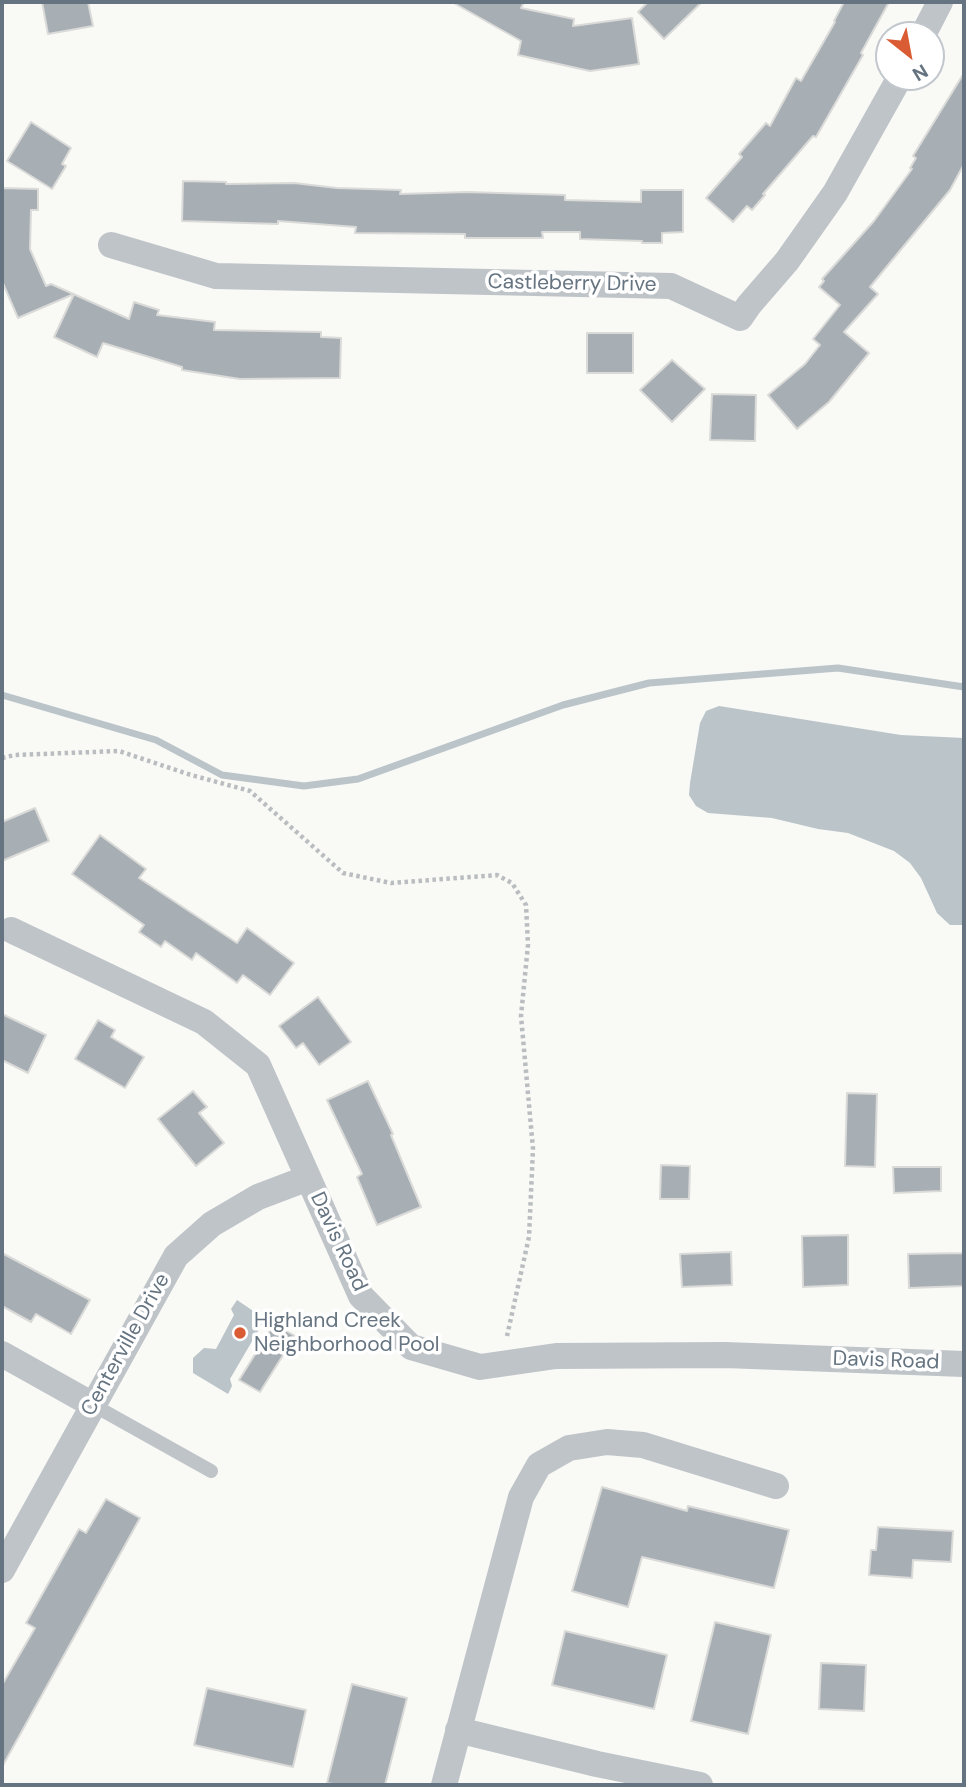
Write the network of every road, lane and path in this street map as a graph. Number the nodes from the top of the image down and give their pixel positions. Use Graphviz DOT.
graph roads {
  1 [pos="940,2"];
  2 [pos="930,21"];
  3 [pos="892,91"];
  4 [pos="111,245"];
  5 [pos="2,758"];
  6 [pos="11,930"];
  7 [pos="308,1178"];
  8 [pos="507,1336"];
  9 [pos="2,1354"];
  10 [pos="964,1364"];
  11 [pos="93,1405"];
  12 [pos="211,1471"];
  13 [pos="776,1486"];
  14 [pos="2,1570"];
  15 [pos="458,1730"];
  16 [pos="444,1785"];
  17 [pos="700,1785"];
  1 -- 2 [label="street"];
  3 -- 4 [label="street, Castleberry Drive"];
  5 -- 8 [label="path"];
  6 -- 7 [label="street, Davis Road"];
  7 -- 10 [label="street, Davis Road"];
  7 -- 11 [label="street, Centerville Drive"];
  9 -- 11 [label="street"];
  11 -- 12 [label="lane"];
  11 -- 14 [label="street, Centerville Drive"];
  13 -- 15 [label="street"];
  15 -- 16 [label="street"];
  15 -- 17 [label="street"];
}
